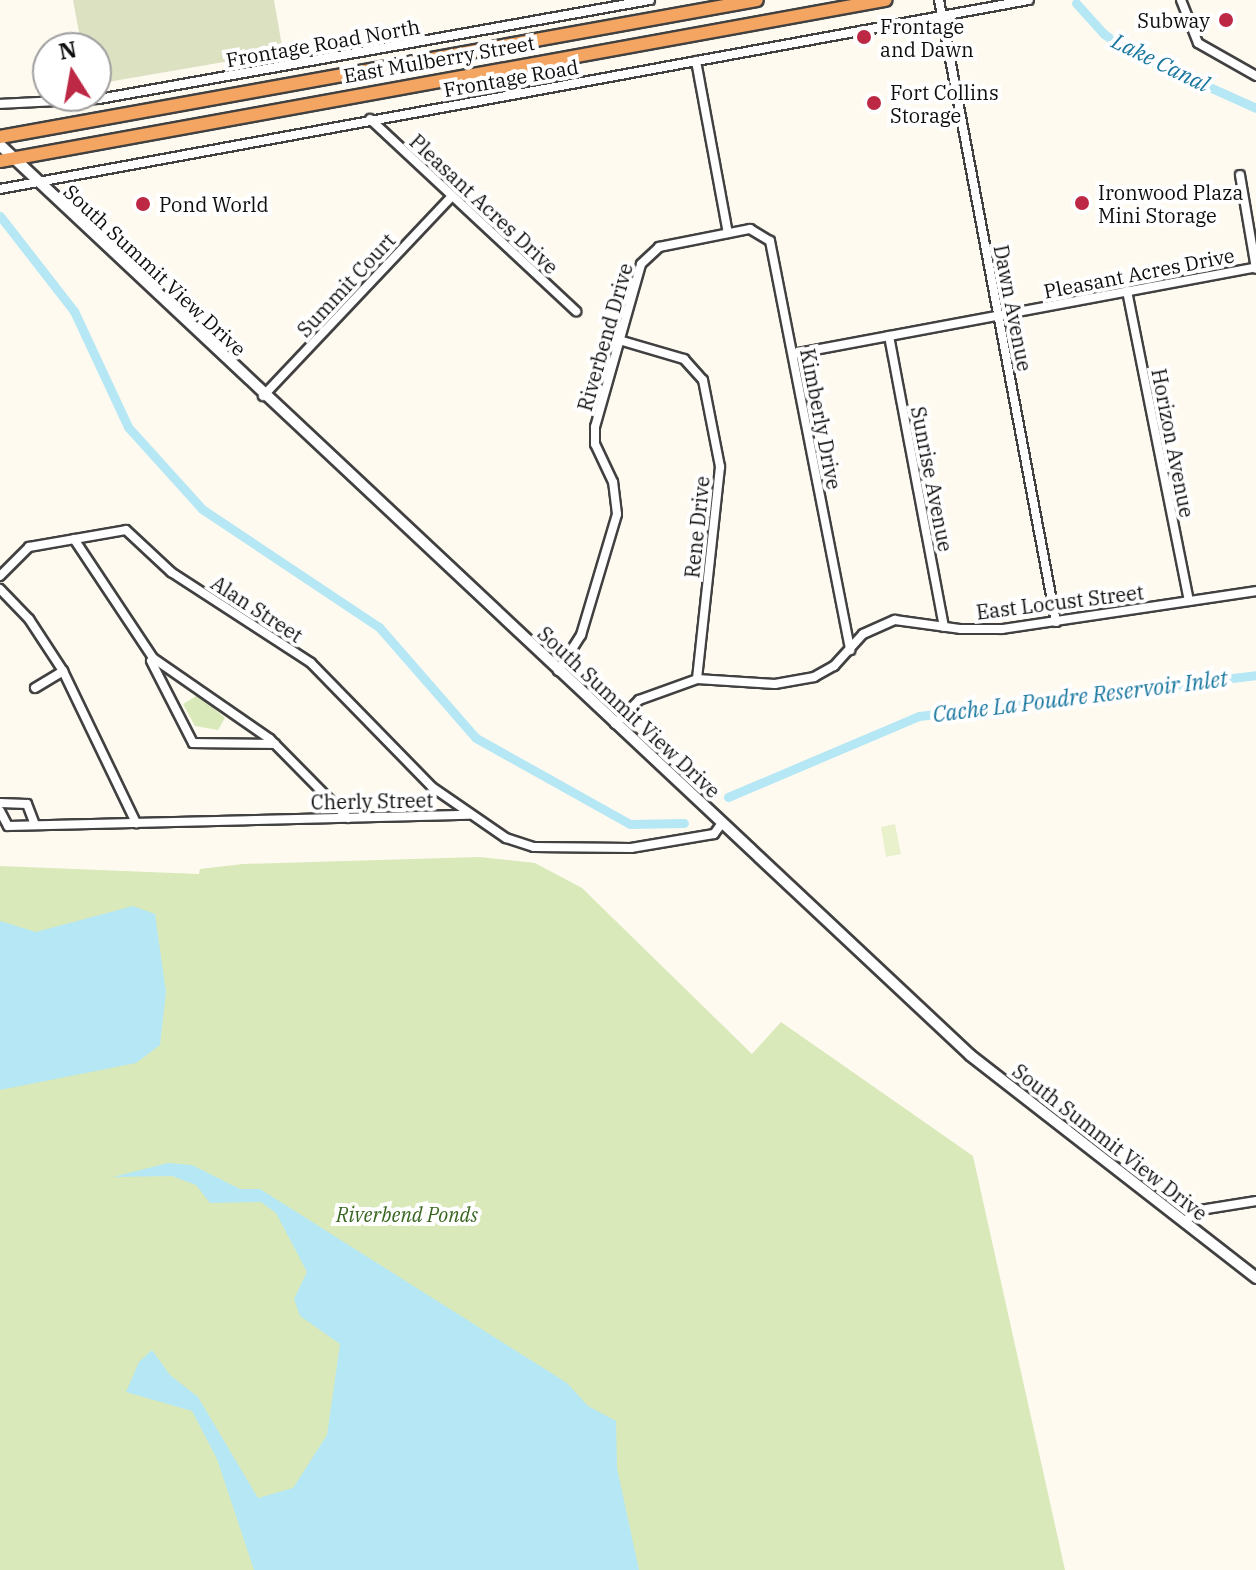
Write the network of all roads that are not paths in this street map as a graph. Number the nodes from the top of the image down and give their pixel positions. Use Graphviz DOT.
graph roads {
  1 [pos="650,0"];
  2 [pos="757,0"];
  3 [pos="885,0"];
  4 [pos="939,0"];
  5 [pos="1029,0"];
  6 [pos="1181,0"];
  7 [pos="942,16"];
  8 [pos="696,61"];
  9 [pos="1256,76"];
  10 [pos="0,104"];
  11 [pos="370,119"];
  12 [pos="0,137"];
  13 [pos="0,145"];
  14 [pos="6,160"];
  15 [pos="1240,175"];
  16 [pos="35,180"];
  17 [pos="0,189"];
  18 [pos="452,196"];
  19 [pos="728,233"];
  20 [pos="1256,268"];
  21 [pos="1127,291"];
  22 [pos="576,311"];
  23 [pos="998,315"];
  24 [pos="889,336"];
  25 [pos="619,340"];
  26 [pos="793,354"];
  27 [pos="263,396"];
  28 [pos="74,539"];
  29 [pos="0,576"];
  30 [pos="0,589"];
  31 [pos="1256,591"];
  32 [pos="1189,601"];
  33 [pos="1056,622"];
  34 [pos="944,627"];
  35 [pos="142,646"];
  36 [pos="850,650"];
  37 [pos="63,671"];
  38 [pos="558,671"];
  39 [pos="697,679"];
  40 [pos="35,688"];
  41 [pos="615,724"];
  42 [pos="275,744"];
  43 [pos="0,803"];
  44 [pos="469,815"];
  45 [pos="348,818"];
  46 [pos="3,819"];
  47 [pos="136,823"];
  48 [pos="722,823"];
  49 [pos="35,825"];
  50 [pos="1256,1201"];
  51 [pos="1185,1223"];
  52 [pos="1256,1278"];
  1 -- 10 [label="street, Frontage Road North"];
  2 -- 12 [label="highway, East Mulberry Street"];
  3 -- 14 [label="highway, East Mulberry Street"];
  4 -- 7 [label="street, Dawn Avenue"];
  5 -- 7 [label="street, Frontage Road"];
  6 -- 9 [label="street"];
  7 -- 8 [label="street, Frontage Road"];
  7 -- 23 [label="street, Dawn Avenue"];
  8 -- 11 [label="street, Frontage Road"];
  8 -- 19 [label="street"];
  11 -- 16 [label="street, Frontage Road"];
  11 -- 18 [label="street, Pleasant Acres Drive"];
  13 -- 14 [label="street, South Summit View Drive"];
  14 -- 16 [label="street, South Summit View Drive"];
  15 -- 20 [label="street"];
  16 -- 17 [label="street, Frontage Road"];
  16 -- 27 [label="street, South Summit View Drive"];
  18 -- 22 [label="street, Pleasant Acres Drive"];
  18 -- 27 [label="street, Summit Court"];
  19 -- 25 [label="street, Riverbend Drive"];
  19 -- 26 [label="street, Kimberly Drive"];
  20 -- 21 [label="street, Pleasant Acres Drive"];
  21 -- 23 [label="street, Pleasant Acres Drive"];
  21 -- 32 [label="street, Horizon Avenue"];
  23 -- 24 [label="street, Pleasant Acres Drive"];
  23 -- 33 [label="street, Dawn Avenue"];
  24 -- 26 [label="street, Pleasant Acres Drive"];
  24 -- 34 [label="street, Sunrise Avenue"];
  25 -- 38 [label="street, Riverbend Drive"];
  25 -- 39 [label="street, Rene Drive"];
  26 -- 36 [label="street, Kimberly Drive"];
  27 -- 38 [label="street, South Summit View Drive"];
  28 -- 29 [label="street, Alan Street"];
  28 -- 35 [label="street"];
  28 -- 44 [label="street, Alan Street"];
  30 -- 37 [label="street"];
  31 -- 32 [label="street, East Locust Street"];
  32 -- 33 [label="street, East Locust Street"];
  33 -- 34 [label="street, East Locust Street"];
  34 -- 36 [label="street, East Locust Street"];
  35 -- 42 [label="street"];
  35 -- 42 [label="street"];
  36 -- 39 [label="street, East Locust Street"];
  37 -- 40 [label="street"];
  37 -- 47 [label="street"];
  38 -- 41 [label="street, South Summit View Drive"];
  39 -- 41 [label="street, East Locust Street"];
  41 -- 48 [label="street, South Summit View Drive"];
  42 -- 45 [label="street"];
  43 -- 49 [label="street"];
  44 -- 45 [label="street, Cherly Street"];
  44 -- 48 [label="street"];
  45 -- 47 [label="street, Cherly Street"];
  46 -- 49 [label="street, Cherly Street"];
  47 -- 49 [label="street, Cherly Street"];
  48 -- 51 [label="street, South Summit View Drive"];
  50 -- 51 [label="street"];
  51 -- 52 [label="street, South Summit View Drive"];
}
